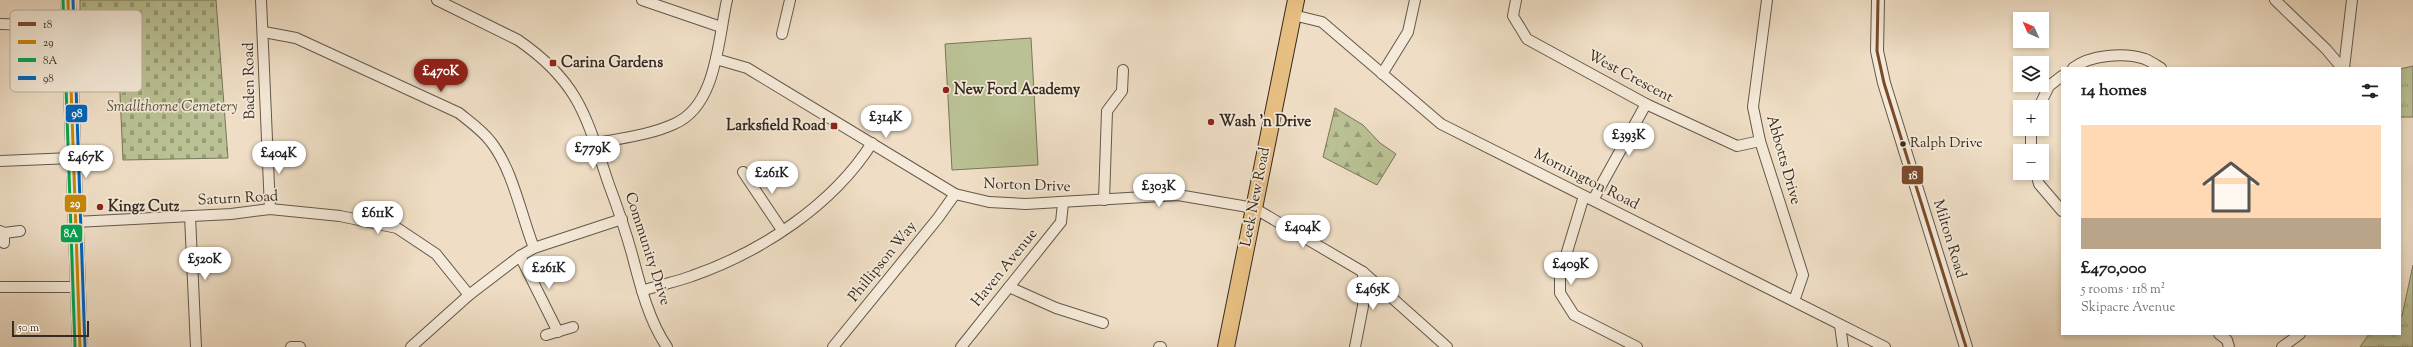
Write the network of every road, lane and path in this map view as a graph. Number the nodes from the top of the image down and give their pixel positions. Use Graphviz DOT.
graph roads {
  1 [pos="68,0"];
  2 [pos="261,0"];
  3 [pos="437,0"];
  4 [pos="642,0"];
  5 [pos="727,0"];
  6 [pos="790,0"];
  7 [pos="1415,0"];
  8 [pos="1516,0"];
  9 [pos="1767,0"];
  10 [pos="1878,0"];
  11 [pos="2275,0"];
  12 [pos="2352,0"];
  13 [pos="1294,8"];
  14 [pos="68,10"];
  15 [pos="0,24"];
  16 [pos="10,24"];
  17 [pos="721,27"];
  18 [pos="264,32"];
  19 [pos="782,34"];
  20 [pos="716,59"];
  21 [pos="2074,67"];
  22 [pos="2159,67"];
  23 [pos="2342,67"];
  24 [pos="2343,67"];
  25 [pos="1123,70"];
  26 [pos="1382,74"];
  27 [pos="2061,77"];
  28 [pos="70,92"];
  29 [pos="2042,100"];
  30 [pos="1646,104"];
  31 [pos="1760,141"];
  32 [pos="597,143"];
  33 [pos="872,143"];
  34 [pos="72,158"];
  35 [pos="0,161"];
  36 [pos="743,172"];
  37 [pos="2038,180"];
  38 [pos="954,194"];
  39 [pos="1589,198"];
  40 [pos="1104,200"];
  41 [pos="1063,203"];
  42 [pos="1254,208"];
  43 [pos="270,209"];
  44 [pos="2061,210"];
  45 [pos="190,216"];
  46 [pos="622,219"];
  47 [pos="75,222"];
  48 [pos="20,230"];
  49 [pos="782,230"];
  50 [pos="2,232"];
  51 [pos="4,244"];
  52 [pos="534,248"];
  53 [pos="520,256"];
  54 [pos="1363,272"];
  55 [pos="0,287"];
  56 [pos="78,287"];
  57 [pos="1009,287"];
  58 [pos="642,291"];
  59 [pos="469,295"];
  60 [pos="1794,301"];
  61 [pos="1103,323"];
  62 [pos="1840,325"];
  63 [pos="573,328"];
  64 [pos="558,332"];
  65 [pos="546,335"];
  66 [pos="2221,335"];
  67 [pos="2297,340"];
  68 [pos="80,347"];
  69 [pos="196,347"];
  70 [pos="291,347"];
  71 [pos="300,347"];
  72 [pos="411,347"];
  73 [pos="667,347"];
  74 [pos="832,347"];
  75 [pos="961,347"];
  76 [pos="1226,347"];
  77 [pos="1355,347"];
  78 [pos="1447,347"];
  79 [pos="1637,347"];
  80 [pos="1843,347"];
  81 [pos="1885,347"];
  82 [pos="1966,347"];
  83 [pos="2229,347"];
  84 [pos="2282,347"];
  1 -- 14 [label="main road"];
  2 -- 18 [label="street, Baden Road"];
  3 -- 32 [label="street, Community Drive"];
  4 -- 17 [label="street"];
  5 -- 17 [label="street"];
  6 -- 19 [label="street"];
  7 -- 26 [label="street"];
  8 -- 30 [label="street, West Crescent"];
  9 -- 31 [label="street, Abbotts Drive"];
  10 -- 82 [label="street, Milton Road"];
  11 -- 23 [label="street"];
  12 -- 24 [label="street"];
  13 -- 26 [label="street, Mornington Road"];
  13 -- 42 [label="highway, Leek New Road"];
  15 -- 16 [label="street"];
  17 -- 20 [label="street"];
  18 -- 43 [label="street, Baden Road"];
  18 -- 52 [label="street"];
  20 -- 32 [label="street"];
  20 -- 33 [label="street, Norton Drive"];
  21 -- 22 [label="street"];
  25 -- 40 [label="street"];
  26 -- 39 [label="street, Mornington Road"];
  27 -- 29 [label="street"];
  28 -- 34 [label="main road"];
  30 -- 31 [label="street, West Crescent"];
  30 -- 39 [label="street"];
  31 -- 60 [label="street, Abbotts Drive"];
  32 -- 46 [label="street, Community Drive"];
  33 -- 38 [label="street, Norton Drive"];
  33 -- 49 [label="street"];
  34 -- 35 [label="street"];
  34 -- 47 [label="main road"];
  36 -- 49 [label="street"];
  37 -- 44 [label="street"];
  38 -- 41 [label="street, Norton Drive"];
  38 -- 74 [label="street, Phillipson Way"];
  39 -- 60 [label="street, Mornington Road"];
  39 -- 79 [label="street"];
  40 -- 41 [label="street, Norton Drive"];
  40 -- 42 [label="street, Norton Drive"];
  41 -- 57 [label="street, Haven Avenue"];
  42 -- 54 [label="street"];
  42 -- 76 [label="highway, Leek New Road"];
  43 -- 45 [label="street, Saturn Road"];
  43 -- 59 [label="street, Saturn Road"];
  45 -- 47 [label="street, Saturn Road"];
  45 -- 69 [label="street"];
  46 -- 52 [label="street"];
  46 -- 58 [label="street, Community Drive"];
  47 -- 56 [label="main road"];
  48 -- 50 [label="street"];
  49 -- 58 [label="street"];
  50 -- 51 [label="street"];
  52 -- 53 [label="street"];
  53 -- 59 [label="street"];
  53 -- 64 [label="street"];
  54 -- 77 [label="street"];
  54 -- 78 [label="street"];
  55 -- 56 [label="street"];
  56 -- 68 [label="main road"];
  57 -- 61 [label="street"];
  57 -- 75 [label="street, Haven Avenue"];
  58 -- 73 [label="street, Community Drive"];
  59 -- 72 [label="street"];
  60 -- 62 [label="street, Mornington Road"];
  62 -- 80 [label="street"];
  62 -- 81 [label="street, Mornington Road"];
  63 -- 64 [label="street"];
  64 -- 65 [label="street"];
  66 -- 83 [label="street"];
  67 -- 84 [label="street"];
  70 -- 71 [label="street"];
}
